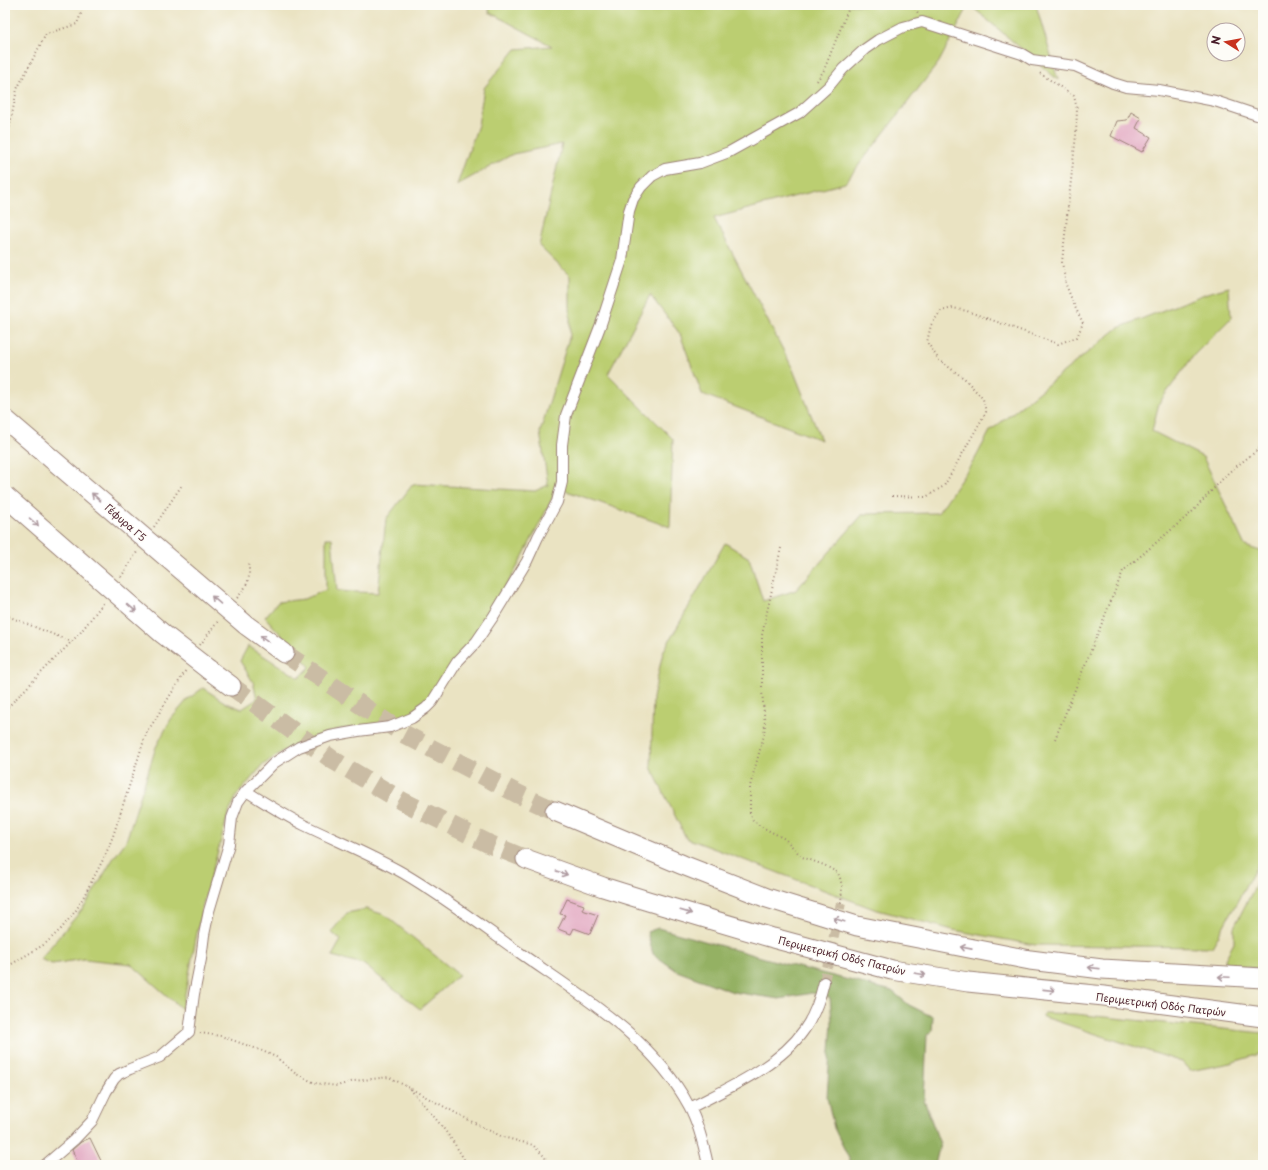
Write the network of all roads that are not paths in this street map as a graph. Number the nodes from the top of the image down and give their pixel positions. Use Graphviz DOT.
graph roads {
  1 [pos="1263,117"];
  2 [pos="5,419"];
  3 [pos="5,496"];
  4 [pos="284,653"];
  5 [pos="231,686"];
  6 [pos="246,791"];
  7 [pos="555,811"];
  8 [pos="526,859"];
  9 [pos="1263,978"];
  10 [pos="824,982"];
  11 [pos="1263,1017"];
  12 [pos="690,1108"];
  13 [pos="45,1165"];
  14 [pos="708,1165"];
  1 -- 6 [label="street"];
  4 -- 2 [label="highway, Γέφυρα Γ5, one-way, bridge"];
  3 -- 5 [label="highway, one-way, bridge"];
  6 -- 12 [label="street"];
  6 -- 13 [label="street"];
  9 -- 7 [label="highway, one-way"];
  8 -- 11 [label="highway, Περιμετρική Οδός Πατρών, one-way"];
  10 -- 12 [label="street"];
  12 -- 14 [label="street"];
}
